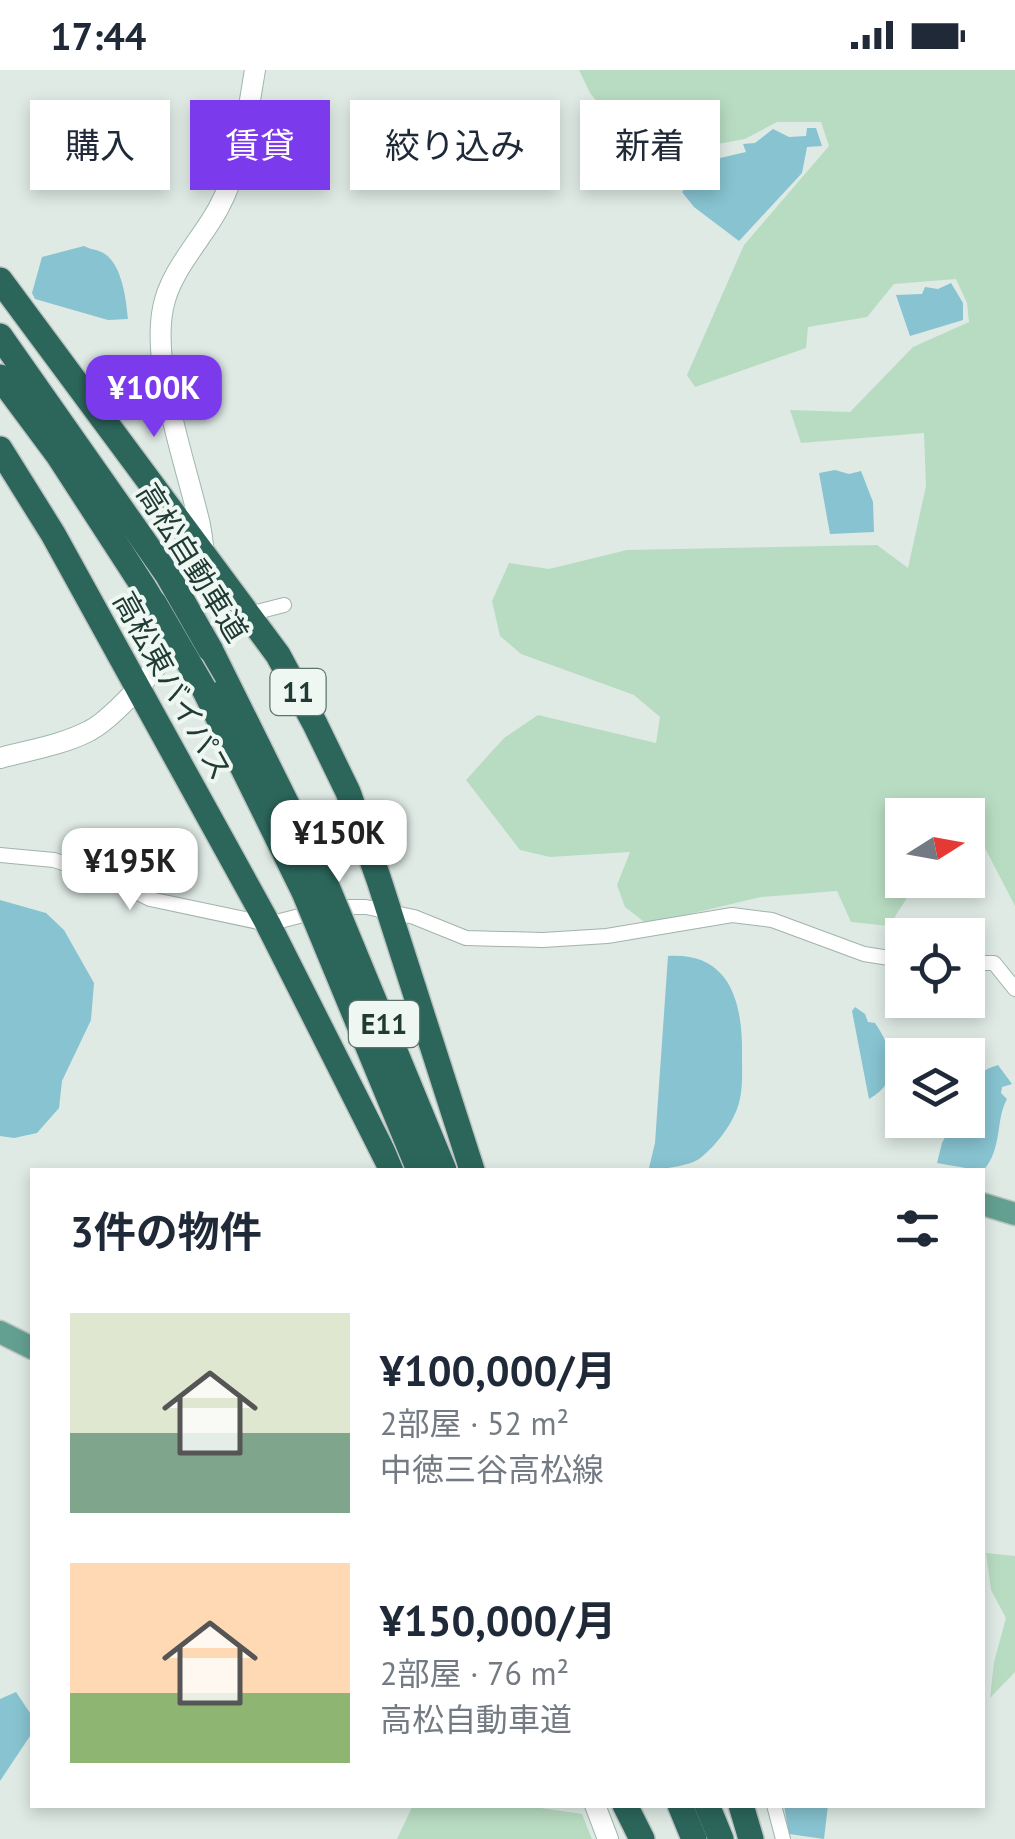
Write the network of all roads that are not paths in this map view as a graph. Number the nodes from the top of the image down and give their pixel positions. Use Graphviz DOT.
graph roads {
  1 [pos="255,70"];
  2 [pos="0,280"];
  3 [pos="0,336"];
  4 [pos="0,376"];
  5 [pos="0,448"];
  6 [pos="205,554"];
  7 [pos="284,605"];
  8 [pos="249,614"];
  9 [pos="137,687"];
  10 [pos="0,758"];
  11 [pos="0,854"];
  12 [pos="314,885"];
  13 [pos="390,913"];
  14 [pos="268,924"];
  15 [pos="885,957"];
  16 [pos="985,963"];
  17 [pos="1015,990"];
  18 [pos="391,1168"];
  19 [pos="418,1168"];
  20 [pos="443,1168"];
  21 [pos="471,1168"];
  22 [pos="985,1205"];
  23 [pos="1015,1214"];
  24 [pos="0,1332"];
  25 [pos="30,1347"];
  26 [pos="596,1808"];
  27 [pos="626,1808"];
  28 [pos="681,1808"];
  29 [pos="708,1808"];
  30 [pos="742,1808"];
  31 [pos="775,1808"];
  32 [pos="608,1839"];
  33 [pos="642,1839"];
  34 [pos="694,1839"];
  35 [pos="721,1839"];
  36 [pos="751,1839"];
  37 [pos="783,1839"];
  1 -- 6 [label="main road"];
  2 -- 6 [label="highway, 11"];
  3 -- 12 [label="highway, 高松自動車道 / E11, bridge"];
  4 -- 12 [label="highway, 高松自動車道 / E11, bridge"];
  5 -- 9 [label="highway, 高松東バイパス"];
  6 -- 8 [label="highway, 11"];
  6 -- 9 [label="main road"];
  7 -- 8 [label="street"];
  8 -- 13 [label="highway, 11"];
  9 -- 10 [label="main road"];
  9 -- 14 [label="highway, 高松東バイパス"];
  11 -- 14 [label="street"];
  12 -- 19 [label="highway, 高松自動車道 / E11, bridge"];
  12 -- 20 [label="highway, 高松自動車道 / E11, bridge"];
  13 -- 14 [label="street"];
  13 -- 15 [label="street"];
  13 -- 21 [label="highway, 11"];
  14 -- 18 [label="highway, 高松東バイパス"];
  16 -- 17 [label="street"];
  22 -- 23 [label="main road"];
  24 -- 25 [label="main road"];
  26 -- 32 [label="main road"];
  27 -- 33 [label="highway"];
  28 -- 34 [label="highway"];
  29 -- 35 [label="highway"];
  30 -- 36 [label="highway"];
  31 -- 37 [label="street"];
}
